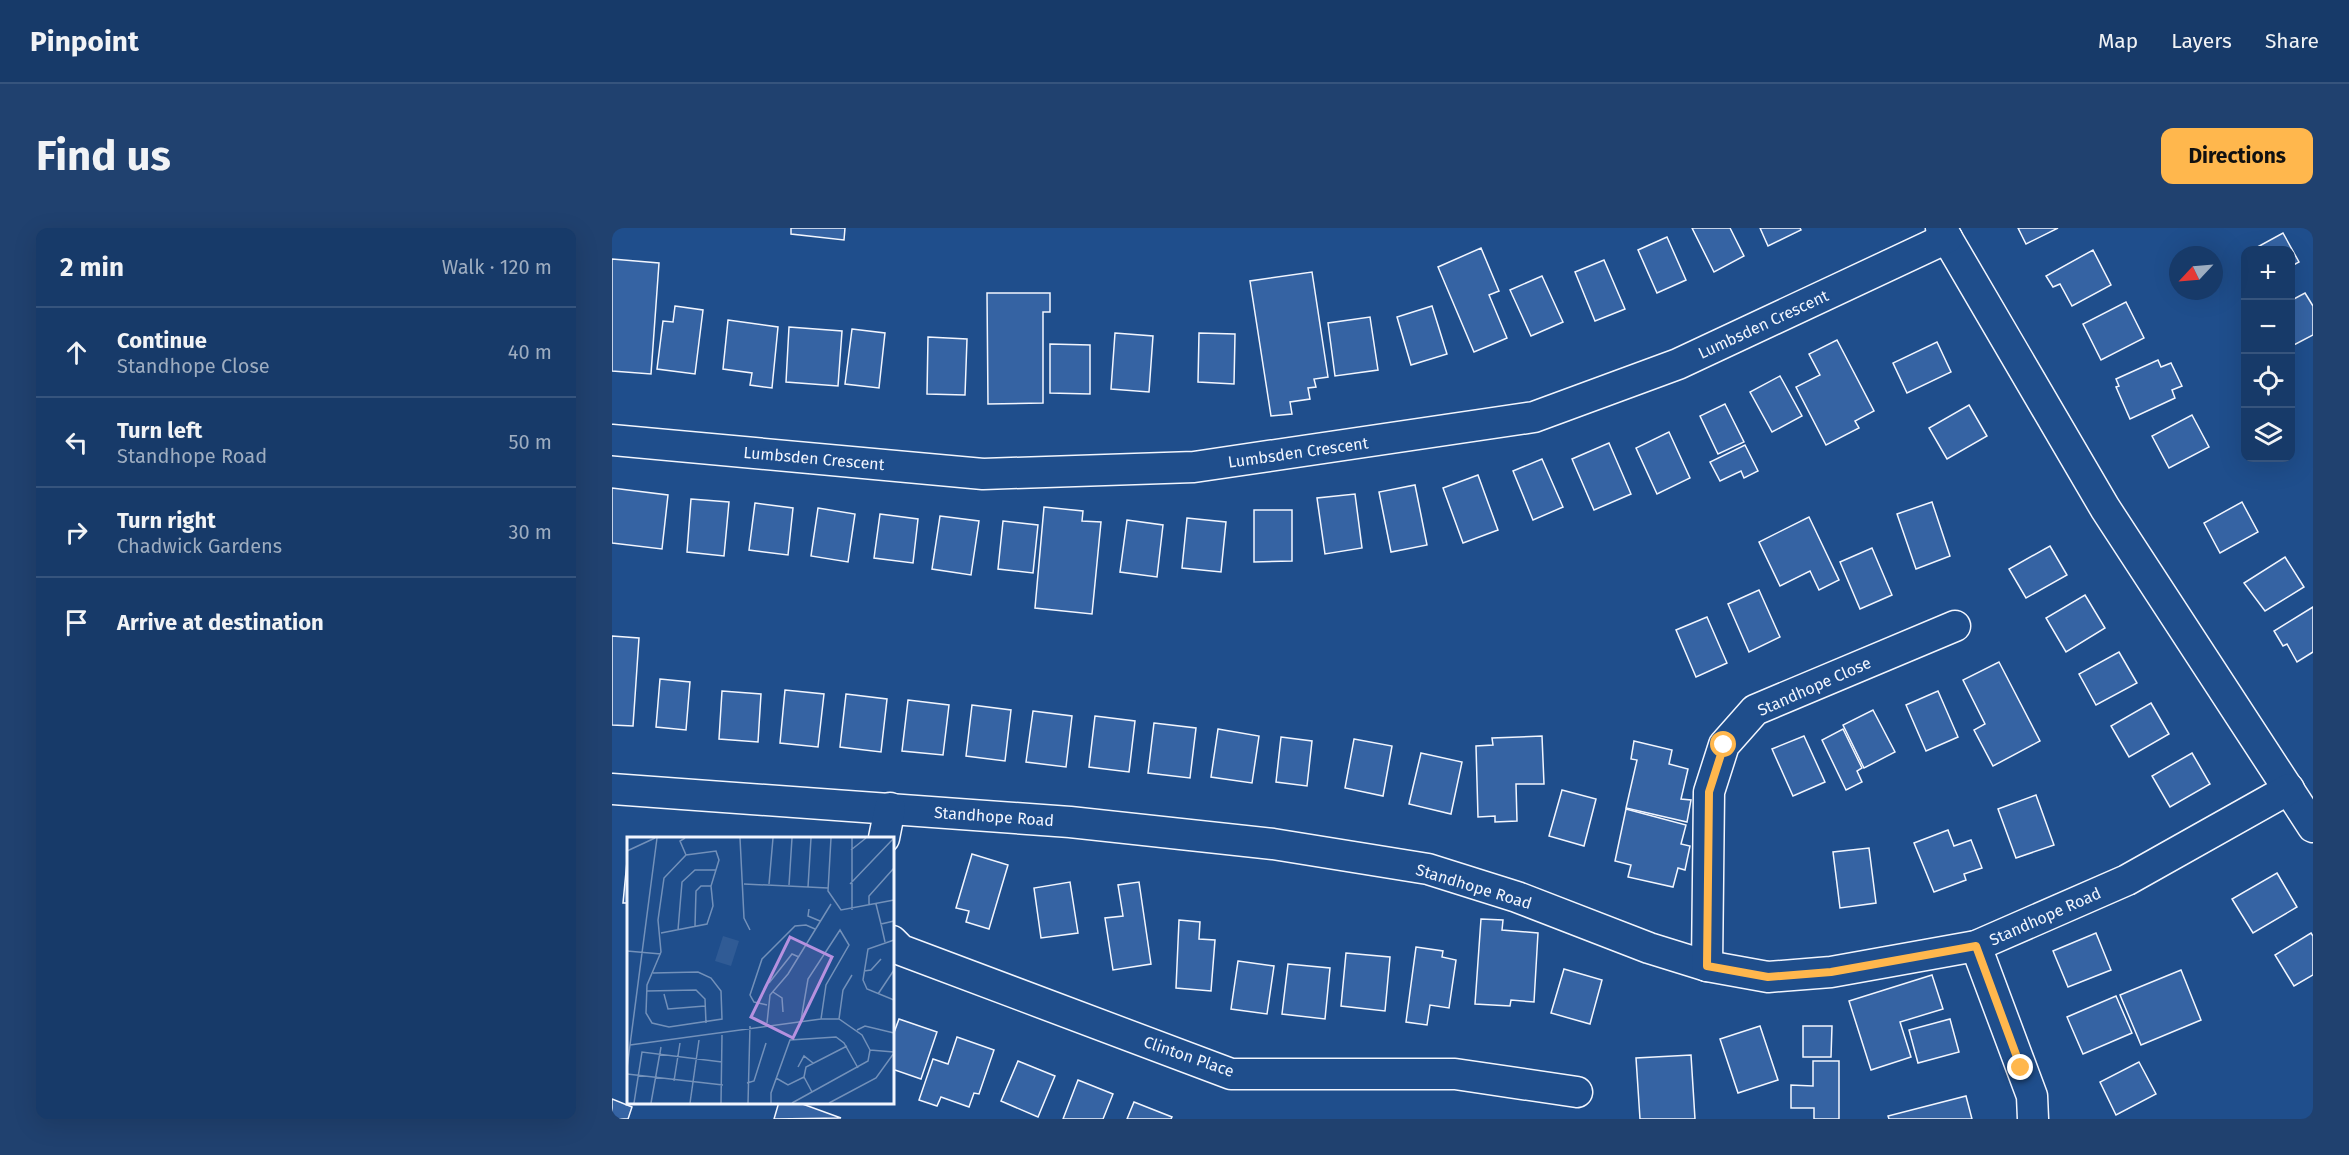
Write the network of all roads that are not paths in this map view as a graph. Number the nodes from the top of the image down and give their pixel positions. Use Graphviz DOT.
graph roads {
  1 [pos="1944,233"];
  2 [pos="612,440"];
  3 [pos="1955,626"];
  4 [pos="612,789"];
  5 [pos="2289,789"];
  6 [pos="890,808"];
  7 [pos="2313,827"];
  8 [pos="884,837"];
  9 [pos="894,943"];
  10 [pos="1976,946"];
  11 [pos="1707,966"];
  12 [pos="1577,1092"];
  13 [pos="2033,1119"];
  1 -- 2 [label="street, Lumbsden Crescent"];
  1 -- 5 [label="street"];
  3 -- 11 [label="street, Standhope Close"];
  4 -- 6 [label="street, Standhope Road"];
  5 -- 7 [label="street"];
  5 -- 10 [label="street, Standhope Road"];
  6 -- 8 [label="street"];
  6 -- 11 [label="street, Standhope Road"];
  9 -- 12 [label="street, Clinton Place"];
  10 -- 11 [label="street, Standhope Road"];
  10 -- 13 [label="street"];
}
